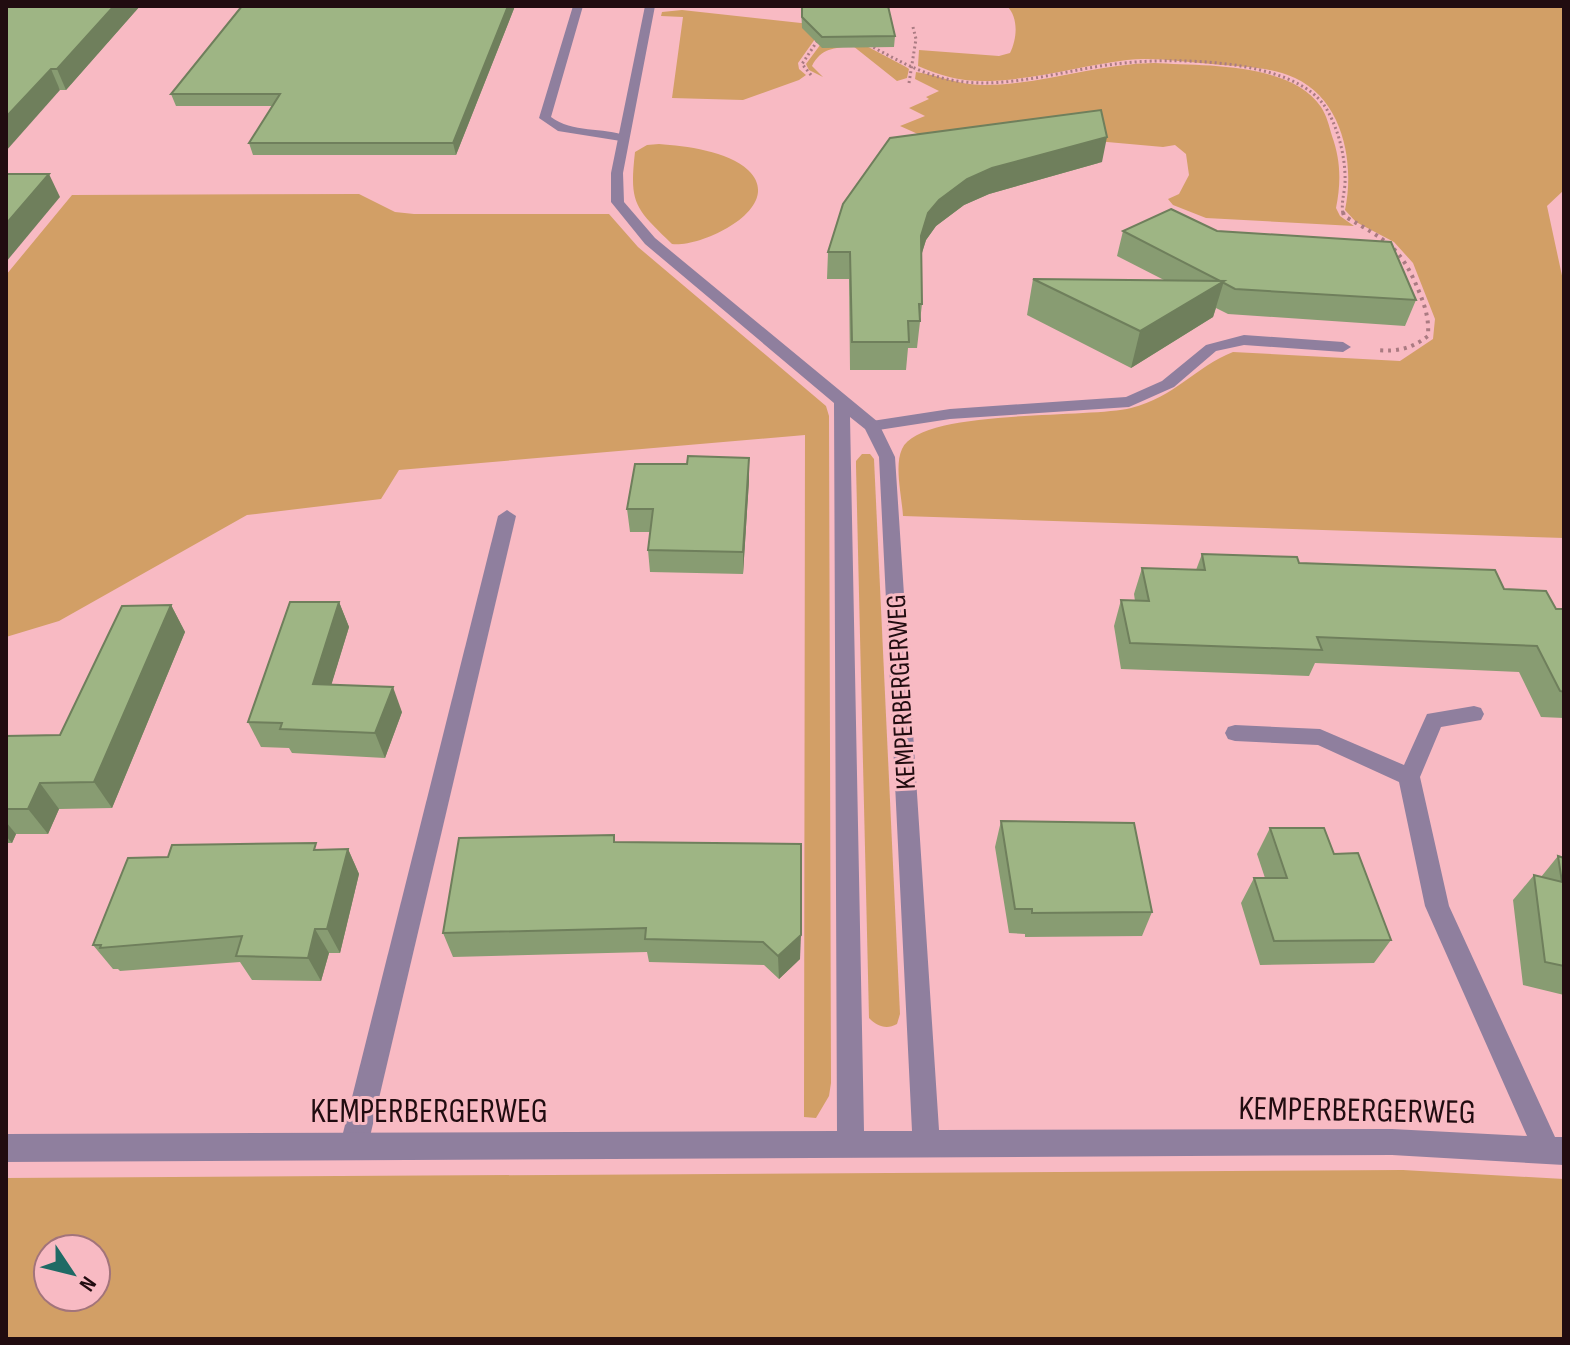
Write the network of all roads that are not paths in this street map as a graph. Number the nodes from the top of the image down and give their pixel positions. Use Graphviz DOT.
graph roads {
  1 [pos="578,6"];
  2 [pos="650,6"];
  3 [pos="623,139"];
  4 [pos="1343,347"];
  5 [pos="842,402"];
  6 [pos="841,425"];
  7 [pos="872,426"];
  8 [pos="507,516"];
  9 [pos="1474,714"];
  10 [pos="1235,733"];
  11 [pos="1409,777"];
  12 [pos="354,1145"];
  13 [pos="926,1145"];
  14 [pos="851,1146"];
  15 [pos="6,1148"];
  16 [pos="1556,1150"];
  1 -- 3 [label="street"];
  2 -- 3 [label="street, KEMPERBERGERWEG"];
  3 -- 5 [label="street, KEMPERBERGERWEG"];
  4 -- 7 [label="street"];
  5 -- 6 [label="street, KEMPERBERGERWEG"];
  5 -- 7 [label="street, KEMPERBERGERWEG"];
  6 -- 7 [label="street"];
  6 -- 14 [label="street, KEMPERBERGERWEG"];
  7 -- 13 [label="street, KEMPERBERGERWEG"];
  8 -- 12 [label="street"];
  9 -- 11 [label="street"];
  10 -- 11 [label="street"];
  11 -- 16 [label="street, KEMPERBERGERWEG"];
  12 -- 14 [label="street, KEMPERBERGERWEG"];
  12 -- 15 [label="street, KEMPERBERGERWEG"];
  13 -- 14 [label="street, KEMPERBERGERWEG"];
  13 -- 16 [label="street, KEMPERBERGERWEG"];
}
